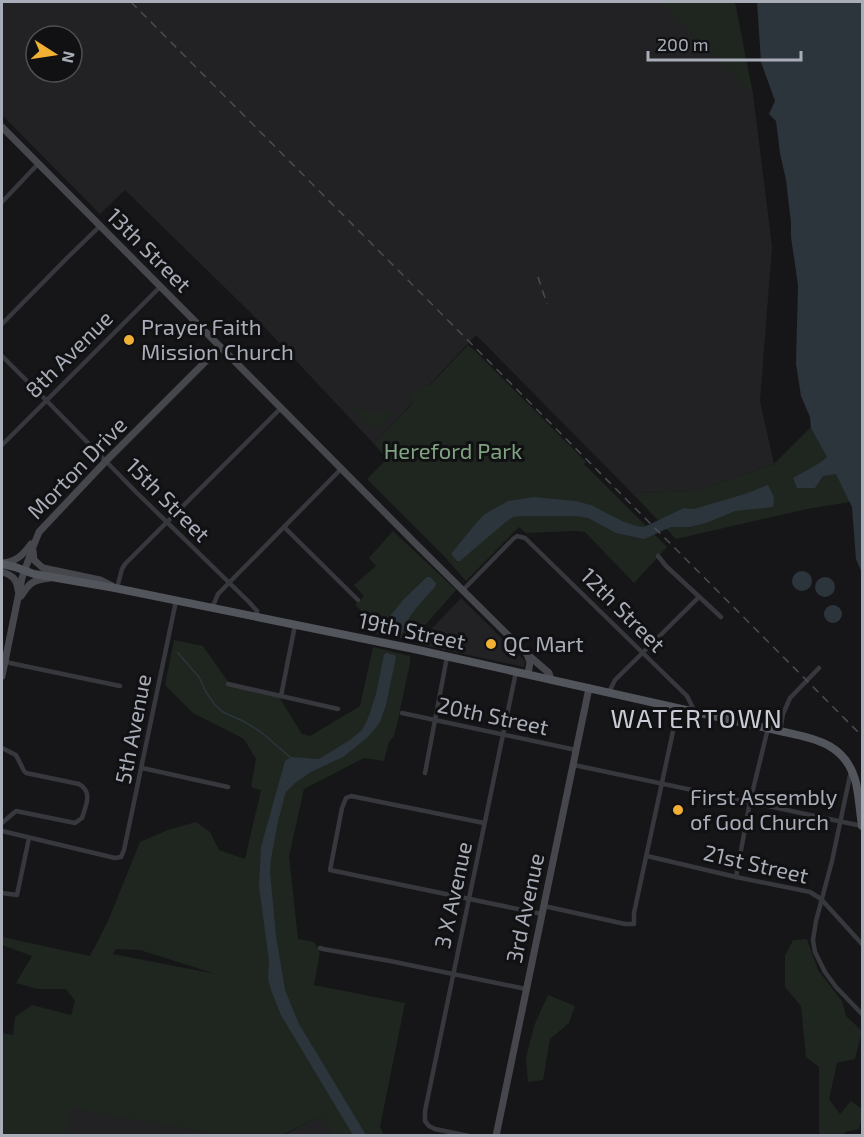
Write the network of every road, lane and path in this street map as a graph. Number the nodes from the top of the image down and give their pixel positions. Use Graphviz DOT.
graph roads {
  1 [pos="2,127"];
  2 [pos="38,164"];
  3 [pos="2,202"];
  4 [pos="100,226"];
  5 [pos="160,287"];
  6 [pos="2,324"];
  7 [pos="220,347"];
  8 [pos="2,356"];
  9 [pos="46,400"];
  10 [pos="281,408"];
  11 [pos="2,445"];
  12 [pos="106,461"];
  13 [pos="342,468"];
  14 [pos="168,522"];
  15 [pos="284,527"];
  16 [pos="39,532"];
  17 [pos="33,547"];
  18 [pos="658,556"];
  19 [pos="2,564"];
  20 [pos="26,571"];
  21 [pos="2,572"];
  22 [pos="53,578"];
  23 [pos="228,583"];
  24 [pos="116,588"];
  25 [pos="463,590"];
  26 [pos="699,597"];
  27 [pos="18,600"];
  28 [pos="358,600"];
  29 [pos="176,601"];
  30 [pos="212,608"];
  31 [pos="257,617"];
  32 [pos="721,617"];
  33 [pos="295,625"];
  34 [pos="643,653"];
  35 [pos="527,654"];
  36 [pos="447,657"];
  37 [pos="3,660"];
  38 [pos="819,668"];
  39 [pos="516,672"];
  40 [pos="528,674"];
  41 [pos="2,676"];
  42 [pos="551,680"];
  43 [pos="228,684"];
  44 [pos="120,686"];
  45 [pos="589,688"];
  46 [pos="609,693"];
  47 [pos="281,696"];
  48 [pos="678,708"];
  49 [pos="338,709"];
  50 [pos="695,712"];
  51 [pos="402,714"];
  52 [pos="435,720"];
  53 [pos="768,728"];
  54 [pos="780,731"];
  55 [pos="504,735"];
  56 [pos="2,748"];
  57 [pos="576,750"];
  58 [pos="574,765"];
  59 [pos="142,768"];
  60 [pos="852,769"];
  61 [pos="425,773"];
  62 [pos="662,783"];
  63 [pos="228,787"];
  64 [pos="750,802"];
  65 [pos="841,821"];
  66 [pos="2,823"];
  67 [pos="484,823"];
  68 [pos="862,826"];
  69 [pos="2,831"];
  70 [pos="29,838"];
  71 [pos="647,856"];
  72 [pos="736,877"];
  73 [pos="2,893"];
  74 [pos="469,899"];
  75 [pos="821,899"];
  76 [pos="543,910"];
  77 [pos="862,944"];
  78 [pos="320,948"];
  79 [pos="453,974"];
  80 [pos="526,989"];
  81 [pos="862,1014"];
  82 [pos="469,1136"];
  83 [pos="496,1136"];
  1 -- 2 [label="street, 13th Street"];
  2 -- 3 [label="street"];
  2 -- 4 [label="street, 13th Street"];
  4 -- 5 [label="street, 13th Street"];
  4 -- 6 [label="street"];
  5 -- 7 [label="street, 13th Street"];
  5 -- 9 [label="street, 8th Avenue"];
  7 -- 10 [label="street, 13th Street"];
  7 -- 12 [label="street, Morton Drive"];
  8 -- 9 [label="street, 15th Street"];
  9 -- 11 [label="street, 8th Avenue"];
  9 -- 12 [label="street, 15th Street"];
  10 -- 13 [label="street, 13th Street"];
  10 -- 14 [label="street"];
  12 -- 14 [label="street, 15th Street"];
  12 -- 16 [label="street, Morton Drive"];
  13 -- 15 [label="street"];
  13 -- 25 [label="street, 13th Street"];
  14 -- 23 [label="street, 15th Street"];
  14 -- 24 [label="street"];
  15 -- 23 [label="street"];
  15 -- 28 [label="street"];
  16 -- 17 [label="street, Morton Drive"];
  16 -- 19 [label="street"];
  17 -- 20 [label="street, Morton Drive"];
  17 -- 24 [label="street"];
  18 -- 26 [label="street"];
  19 -- 20 [label="main road, 19th Street"];
  20 -- 22 [label="main road, 19th Street"];
  20 -- 27 [label="street, Morton Drive"];
  21 -- 27 [label="street"];
  22 -- 24 [label="main road, 19th Street"];
  22 -- 27 [label="street"];
  23 -- 30 [label="street"];
  23 -- 31 [label="street, 15th Street"];
  24 -- 29 [label="main road, 19th Street"];
  25 -- 34 [label="street, 12th Street"];
  25 -- 35 [label="street, 13th Street"];
  26 -- 32 [label="street"];
  26 -- 34 [label="street"];
  27 -- 37 [label="street, Morton Drive"];
  29 -- 30 [label="main road, 19th Street"];
  29 -- 59 [label="street, 5th Avenue"];
  30 -- 31 [label="main road, 19th Street"];
  31 -- 33 [label="main road, 19th Street"];
  33 -- 36 [label="main road, 19th Street"];
  33 -- 47 [label="street"];
  34 -- 46 [label="street"];
  34 -- 50 [label="street, 12th Street"];
  35 -- 40 [label="street"];
  35 -- 42 [label="street, 13th Street"];
  36 -- 39 [label="main road, 19th Street"];
  36 -- 52 [label="street"];
  37 -- 41 [label="street, Morton Drive"];
  37 -- 44 [label="street"];
  38 -- 54 [label="street"];
  39 -- 40 [label="main road, 19th Street"];
  39 -- 55 [label="street, 3 X Avenue"];
  40 -- 42 [label="main road, 19th Street"];
  42 -- 45 [label="main road, 19th Street"];
  43 -- 47 [label="street"];
  45 -- 46 [label="main road, 19th Street"];
  45 -- 57 [label="street, 3rd Avenue"];
  46 -- 48 [label="main road, 19th Street"];
  47 -- 49 [label="street"];
  48 -- 50 [label="main road, 19th Street"];
  48 -- 62 [label="street"];
  50 -- 53 [label="main road, 19th Street"];
  51 -- 52 [label="street, 20th Street"];
  52 -- 55 [label="street, 20th Street"];
  52 -- 61 [label="street"];
  53 -- 54 [label="main road, 19th Street"];
  53 -- 64 [label="street"];
  54 -- 60 [label="main road, 19th Street"];
  55 -- 57 [label="street, 20th Street"];
  55 -- 67 [label="street, 3 X Avenue"];
  56 -- 66 [label="street"];
  57 -- 58 [label="street, 3rd Avenue"];
  58 -- 62 [label="street"];
  58 -- 76 [label="street, 3rd Avenue"];
  59 -- 63 [label="street"];
  59 -- 70 [label="street, 5th Avenue"];
  60 -- 65 [label="street"];
  60 -- 68 [label="main road, 19th Street"];
  62 -- 64 [label="street"];
  62 -- 71 [label="street"];
  64 -- 65 [label="street"];
  64 -- 72 [label="street"];
  65 -- 68 [label="street"];
  65 -- 75 [label="street"];
  67 -- 74 [label="street, 3 X Avenue"];
  67 -- 74 [label="street"];
  69 -- 70 [label="street"];
  70 -- 73 [label="street"];
  71 -- 72 [label="street, 21st Street"];
  71 -- 76 [label="street"];
  72 -- 75 [label="street, 21st Street"];
  74 -- 76 [label="street"];
  74 -- 79 [label="street, 3 X Avenue"];
  75 -- 77 [label="street"];
  75 -- 81 [label="street"];
  76 -- 80 [label="street, 3rd Avenue"];
  78 -- 79 [label="street"];
  79 -- 80 [label="street"];
  79 -- 82 [label="street, 3 X Avenue"];
  80 -- 83 [label="street, 3rd Avenue"];
}
